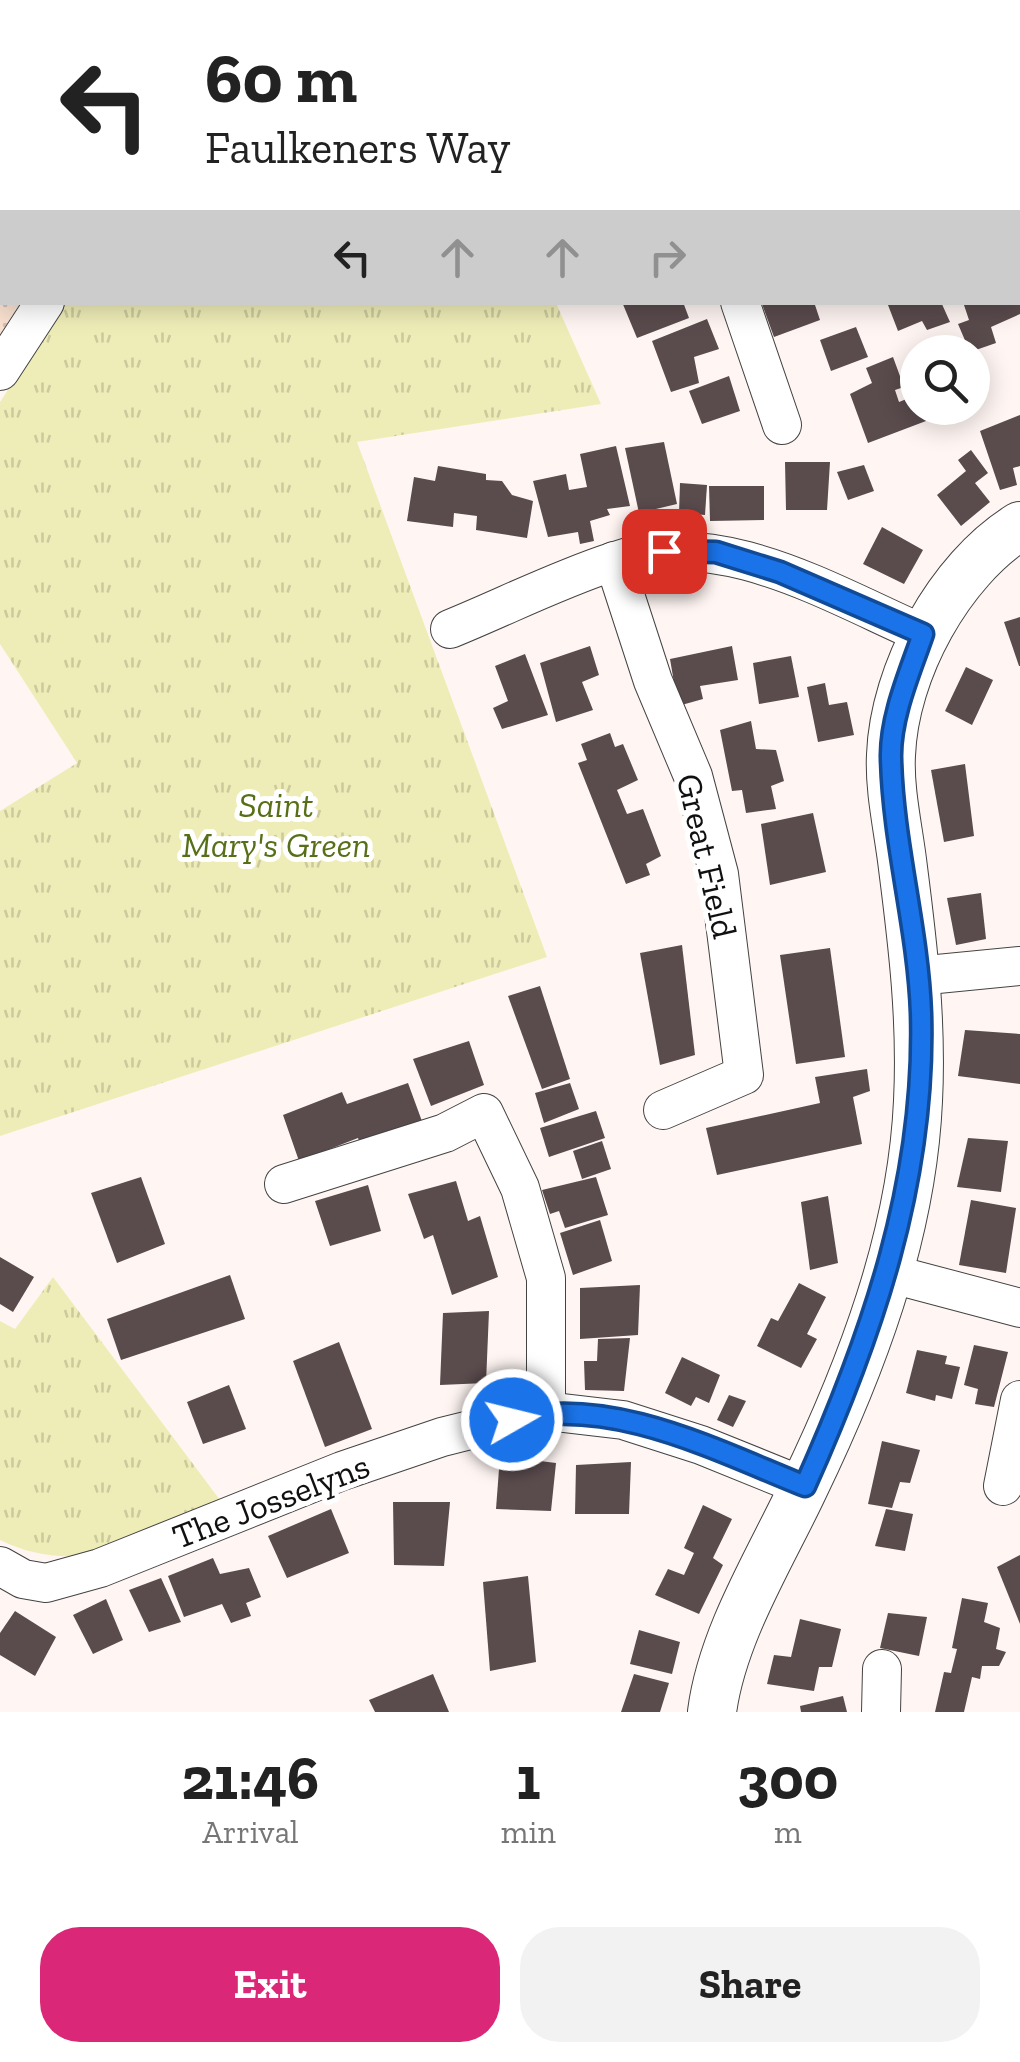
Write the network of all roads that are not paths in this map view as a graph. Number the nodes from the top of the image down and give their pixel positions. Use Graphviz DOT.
graph roads {
  1 [pos="43,305"];
  2 [pos="741,305"];
  3 [pos="0,371"];
  4 [pos="782,426"];
  5 [pos="1020,526"];
  6 [pos="614,560"];
  7 [pos="450,629"];
  8 [pos="923,634"];
  9 [pos="1020,966"];
  10 [pos="916,976"];
  11 [pos="662,1110"];
  12 [pos="284,1184"];
  13 [pos="888,1273"];
  14 [pos="1020,1308"];
  15 [pos="1020,1400"];
  16 [pos="546,1411"];
  17 [pos="805,1486"];
  18 [pos="1003,1486"];
  19 [pos="0,1566"];
  20 [pos="882,1668"];
  21 [pos="712,1712"];
  22 [pos="881,1712"];
  1 -- 3 [label="street"];
  2 -- 4 [label="street"];
  5 -- 8 [label="street"];
  6 -- 7 [label="street"];
  6 -- 8 [label="street"];
  6 -- 11 [label="street, Great Field"];
  8 -- 10 [label="street"];
  9 -- 10 [label="street"];
  10 -- 13 [label="street"];
  12 -- 16 [label="street"];
  13 -- 14 [label="street"];
  13 -- 17 [label="street"];
  15 -- 18 [label="street"];
  16 -- 17 [label="street, The Josselyns"];
  16 -- 19 [label="street, The Josselyns"];
  17 -- 21 [label="street"];
  20 -- 22 [label="street"];
}
